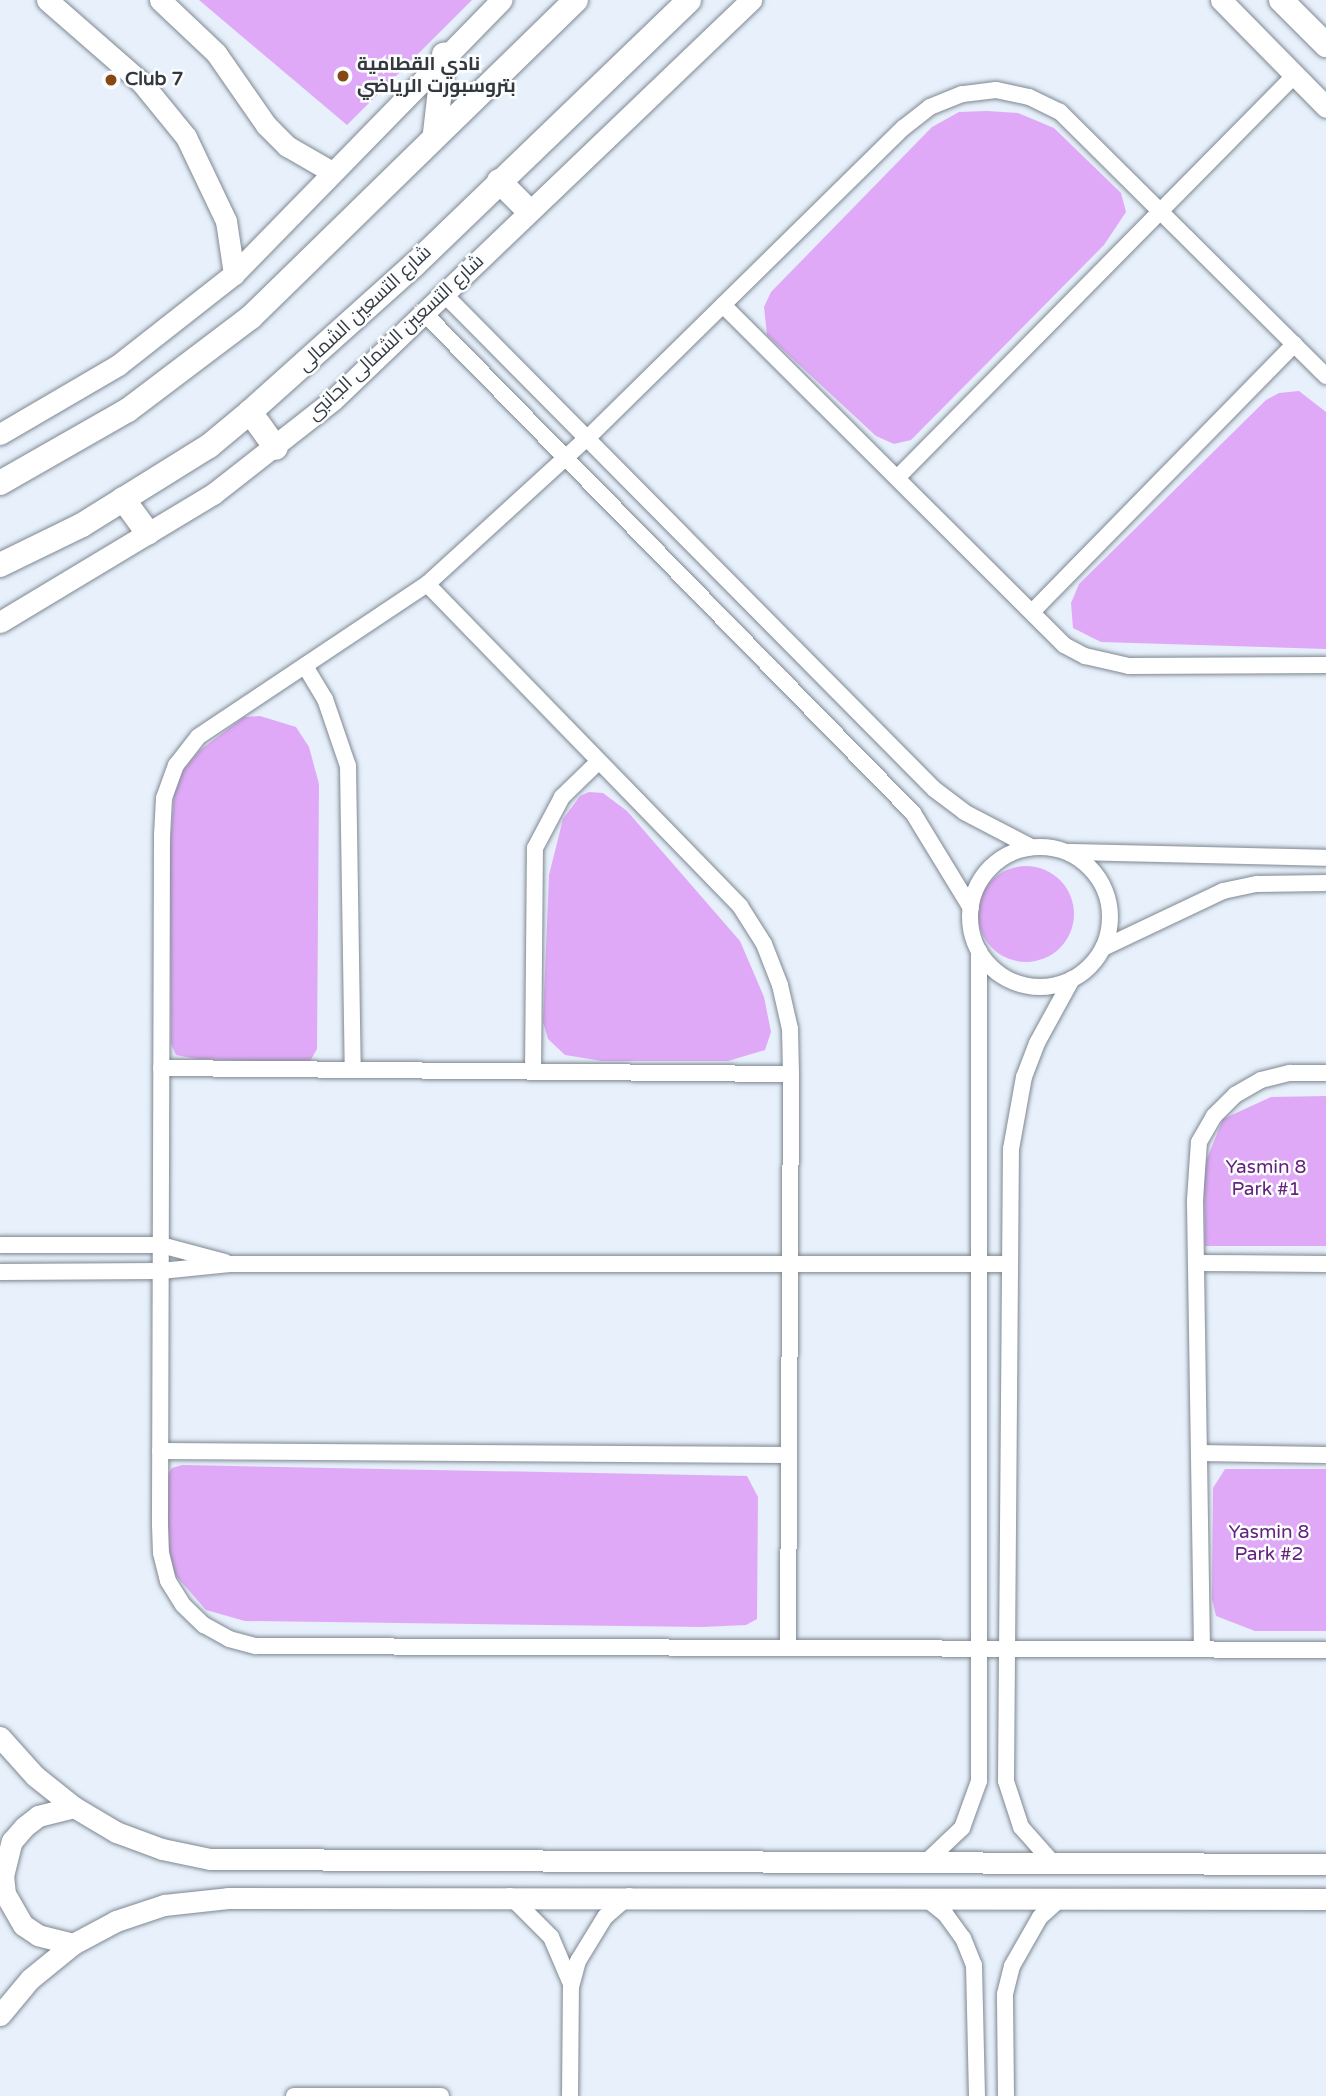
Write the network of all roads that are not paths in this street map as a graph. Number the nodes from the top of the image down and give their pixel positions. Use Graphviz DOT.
graph roads {
  1 [pos="47,0"];
  2 [pos="160,0"];
  3 [pos="501,0"];
  4 [pos="576,0"];
  5 [pos="689,0"];
  6 [pos="751,0"];
  7 [pos="1221,0"];
  8 [pos="1281,0"];
  9 [pos="1326,45"];
  10 [pos="444,55"];
  11 [pos="1294,76"];
  12 [pos="1326,107"];
  13 [pos="435,133"];
  14 [pos="332,172"];
  15 [pos="499,181"];
  16 [pos="529,211"];
  17 [pos="1160,211"];
  18 [pos="234,274"];
  19 [pos="445,295"];
  20 [pos="723,305"];
  21 [pos="425,314"];
  22 [pos="1294,344"];
  23 [pos="1326,376"];
  24 [pos="250,412"];
  25 [pos="0,434"];
  26 [pos="587,438"];
  27 [pos="276,447"];
  28 [pos="566,457"];
  29 [pos="897,478"];
  30 [pos="0,484"];
  31 [pos="123,499"];
  32 [pos="148,533"];
  33 [pos="0,565"];
  34 [pos="427,584"];
  35 [pos="1032,612"];
  36 [pos="7,618"];
  37 [pos="0,632"];
  38 [pos="1326,665"];
  39 [pos="305,666"];
  40 [pos="597,763"];
  41 [pos="1031,847"];
  42 [pos="1067,852"];
  43 [pos="1326,858"];
  44 [pos="1326,883"];
  45 [pos="971,908"];
  46 [pos="1103,948"];
  47 [pos="979,951"];
  48 [pos="1072,979"];
  49 [pos="161,1068"];
  50 [pos="353,1070"];
  51 [pos="533,1072"];
  52 [pos="1326,1073"];
  53 [pos="791,1074"];
  54 [pos="0,1245"];
  55 [pos="161,1245"];
  56 [pos="790,1263"];
  57 [pos="978,1263"];
  58 [pos="1196,1263"];
  59 [pos="230,1264"];
  60 [pos="1010,1264"];
  61 [pos="1326,1264"];
  62 [pos="161,1271"];
  63 [pos="0,1272"];
  64 [pos="160,1451"];
  65 [pos="1199,1453"];
  66 [pos="789,1455"];
  67 [pos="1326,1455"];
  68 [pos="788,1647"];
  69 [pos="979,1647"];
  70 [pos="1007,1647"];
  71 [pos="1202,1649"];
  72 [pos="1326,1650"];
  73 [pos="0,1737"];
  74 [pos="74,1807"];
  75 [pos="293,1862"];
  76 [pos="926,1863"];
  77 [pos="1053,1863"];
  78 [pos="1276,1864"];
  79 [pos="1326,1864"];
  80 [pos="293,1895"];
  81 [pos="510,1896"];
  82 [pos="629,1896"];
  83 [pos="924,1897"];
  84 [pos="1061,1898"];
  85 [pos="1275,1898"];
  86 [pos="1326,1899"];
  87 [pos="73,1944"];
  88 [pos="571,1987"];
  89 [pos="0,2015"];
  90 [pos="294,2096"];
  91 [pos="382,2096"];
  92 [pos="441,2096"];
  93 [pos="570,2096"];
  94 [pos="978,2096"];
  95 [pos="1006,2096"];
  1 -- 18 [label="street"];
  2 -- 14 [label="street"];
  3 -- 10 [label="street"];
  4 -- 13 [label="main road"];
  5 -- 15 [label="main road, شارع التسعين الشمالى"];
  6 -- 16 [label="street, شارع التسعين الشمالى الجانبى"];
  7 -- 11 [label="street"];
  8 -- 9 [label="main road"];
  10 -- 13 [label="main road"];
  10 -- 14 [label="street"];
  11 -- 12 [label="street"];
  11 -- 17 [label="street"];
  13 -- 30 [label="main road"];
  14 -- 18 [label="street"];
  15 -- 16 [label="main road"];
  15 -- 24 [label="main road, شارع التسعين الشمالى"];
  16 -- 19 [label="street, شارع التسعين الشمالى الجانبى"];
  17 -- 20 [label="street"];
  17 -- 22 [label="street"];
  17 -- 29 [label="street"];
  18 -- 25 [label="street"];
  19 -- 21 [label="street, شارع التسعين الشمالى الجانبى"];
  19 -- 26 [label="street"];
  20 -- 26 [label="street"];
  20 -- 29 [label="street"];
  21 -- 27 [label="street, شارع التسعين الشمالى الجانبى"];
  21 -- 28 [label="street"];
  22 -- 23 [label="street"];
  22 -- 35 [label="street"];
  24 -- 27 [label="main road"];
  24 -- 31 [label="main road, شارع التسعين الشمالى"];
  26 -- 28 [label="street"];
  26 -- 41 [label="street"];
  27 -- 32 [label="street, شارع التسعين الشمالى الجانبى"];
  28 -- 34 [label="street"];
  28 -- 45 [label="street"];
  29 -- 35 [label="street"];
  31 -- 32 [label="main road"];
  31 -- 33 [label="main road, شارع التسعين الشمالى"];
  32 -- 36 [label="street, شارع التسعين الشمالى الجانبى"];
  34 -- 39 [label="street"];
  34 -- 40 [label="street"];
  35 -- 38 [label="street"];
  36 -- 37 [label="street"];
  39 -- 49 [label="street"];
  39 -- 50 [label="street"];
  40 -- 51 [label="street"];
  40 -- 53 [label="street"];
  41 -- 42 [label="street"];
  41 -- 45 [label="street"];
  42 -- 43 [label="street"];
  42 -- 46 [label="street"];
  44 -- 46 [label="street"];
  45 -- 47 [label="street"];
  46 -- 48 [label="street"];
  47 -- 48 [label="street"];
  47 -- 57 [label="street"];
  48 -- 60 [label="street"];
  49 -- 50 [label="street"];
  49 -- 55 [label="street"];
  50 -- 51 [label="street"];
  51 -- 53 [label="street"];
  52 -- 58 [label="street"];
  53 -- 56 [label="street"];
  54 -- 55 [label="street"];
  55 -- 59 [label="street"];
  55 -- 62 [label="street"];
  56 -- 57 [label="street"];
  56 -- 59 [label="street"];
  56 -- 66 [label="street"];
  57 -- 60 [label="street"];
  57 -- 69 [label="street"];
  58 -- 61 [label="street"];
  58 -- 65 [label="street"];
  59 -- 62 [label="street"];
  60 -- 70 [label="street"];
  62 -- 63 [label="street"];
  62 -- 64 [label="street"];
  64 -- 66 [label="street"];
  64 -- 68 [label="street"];
  65 -- 67 [label="street"];
  65 -- 71 [label="street"];
  66 -- 68 [label="street"];
  68 -- 69 [label="street"];
  69 -- 70 [label="street"];
  69 -- 76 [label="street"];
  70 -- 71 [label="street"];
  70 -- 77 [label="street"];
  71 -- 72 [label="street"];
  73 -- 74 [label="street"];
  74 -- 75 [label="street"];
  74 -- 87 [label="street"];
  75 -- 76 [label="street"];
  75 -- 80 [label="street"];
  76 -- 77 [label="street"];
  77 -- 78 [label="street"];
  78 -- 79 [label="street"];
  78 -- 85 [label="street"];
  80 -- 81 [label="street"];
  80 -- 87 [label="street"];
  81 -- 82 [label="street"];
  81 -- 88 [label="street"];
  82 -- 83 [label="street"];
  82 -- 88 [label="street"];
  83 -- 84 [label="street"];
  83 -- 94 [label="street"];
  84 -- 85 [label="street"];
  84 -- 95 [label="street"];
  85 -- 86 [label="street"];
  87 -- 89 [label="street"];
  88 -- 93 [label="street"];
  90 -- 91 [label="street"];
  91 -- 92 [label="street"];
}
